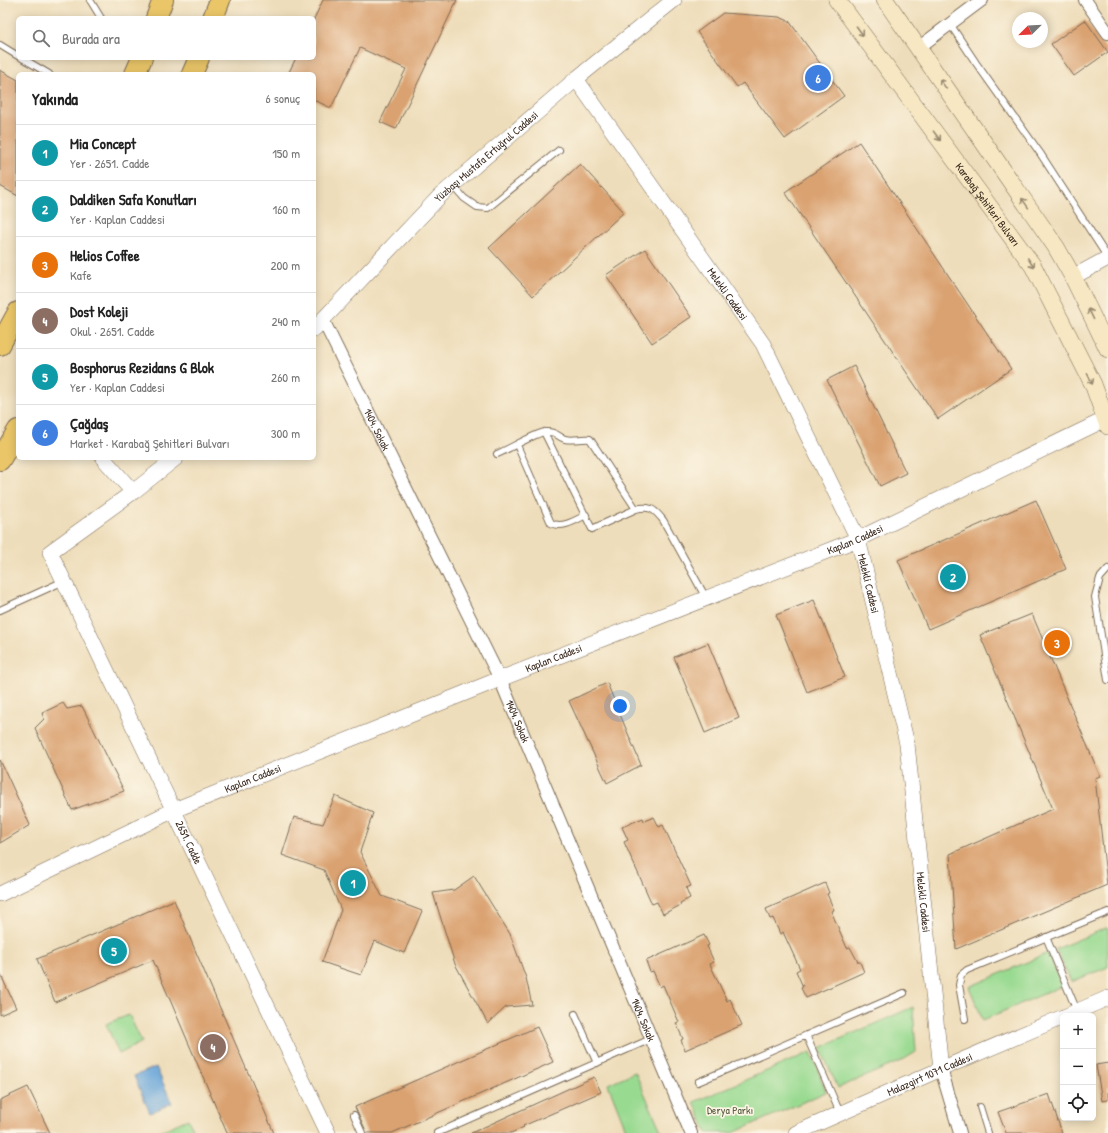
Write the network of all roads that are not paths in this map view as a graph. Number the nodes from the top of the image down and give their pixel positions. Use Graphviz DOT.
graph roads {
  1 [pos="90,0"];
  2 [pos="163,0"];
  3 [pos="220,0"];
  4 [pos="674,0"];
  5 [pos="836,0"];
  6 [pos="885,0"];
  7 [pos="982,0"];
  8 [pos="1085,0"];
  9 [pos="661,5"];
  10 [pos="100,16"];
  11 [pos="157,16"];
  12 [pos="215,16"];
  13 [pos="950,24"];
  14 [pos="1108,33"];
  15 [pos="0,45"];
  16 [pos="918,48"];
  17 [pos="16,55"];
  18 [pos="25,60"];
  19 [pos="141,60"];
  20 [pos="198,60"];
  21 [pos="46,72"];
  22 [pos="137,72"];
  23 [pos="193,72"];
  24 [pos="576,79"];
  25 [pos="559,150"];
  26 [pos="453,185"];
  27 [pos="1108,258"];
  28 [pos="1073,278"];
  29 [pos="16,316"];
  30 [pos="318,325"];
  31 [pos="0,345"];
  32 [pos="1108,349"];
  33 [pos="1107,422"];
  34 [pos="544,432"];
  35 [pos="16,435"];
  36 [pos="516,445"];
  37 [pos="497,454"];
  38 [pos="7,455"];
  39 [pos="105,460"];
  40 [pos="173,460"];
  41 [pos="133,492"];
  42 [pos="636,509"];
  43 [pos="586,515"];
  44 [pos="858,539"];
  45 [pos="1108,569"];
  46 [pos="64,580"];
  47 [pos="706,598"];
  48 [pos="0,610"];
  49 [pos="500,679"];
  50 [pos="1108,680"];
  51 [pos="174,810"];
  52 [pos="0,894"];
  53 [pos="1108,912"];
  54 [pos="1046,936"];
  55 [pos="904,993"];
  56 [pos="1108,998"];
  57 [pos="1071,1013"];
  58 [pos="1073,1013"];
  59 [pos="576,1014"];
  60 [pos="1060,1018"];
  61 [pos="965,1019"];
  62 [pos="806,1035"];
  63 [pos="651,1039"];
  64 [pos="597,1063"];
  65 [pos="941,1069"];
  66 [pos="698,1082"];
  67 [pos="980,1106"];
  68 [pos="840,1113"];
  69 [pos="354,1115"];
  70 [pos="328,1133"];
  71 [pos="362,1133"];
  72 [pos="437,1133"];
  73 [pos="691,1133"];
  74 [pos="796,1133"];
  75 [pos="960,1133"];
  76 [pos="988,1133"];
  1 -- 10 [label="lane"];
  2 -- 11 [label="highway"];
  3 -- 12 [label="highway"];
  4 -- 9 [label="street, Yüzbaşı Mustafa Ertuğrul Caddesi"];
  5 -- 33 [label="main road, Karabağ Şehitleri Bulvarı, one-way"];
  6 -- 16 [label="main road"];
  7 -- 13 [label="street"];
  8 -- 14 [label="street"];
  9 -- 24 [label="street, Yüzbaşı Mustafa Ertuğrul Caddesi"];
  13 -- 16 [label="street"];
  13 -- 27 [label="lane"];
  15 -- 17 [label="lane"];
  28 -- 16 [label="main road, one-way"];
  18 -- 21 [label="lane"];
  19 -- 22 [label="highway"];
  20 -- 23 [label="highway"];
  24 -- 26 [label="street, Yüzbaşı Mustafa Ertuğrul Caddesi"];
  24 -- 44 [label="street, Melekli Caddesi"];
  25 -- 26 [label="lane"];
  26 -- 30 [label="street, Yüzbaşı Mustafa Ertuğrul Caddesi"];
  27 -- 28 [label="street"];
  32 -- 28 [label="main road, one-way"];
  29 -- 31 [label="highway"];
  30 -- 49 [label="street, 1404. Sokak"];
  33 -- 44 [label="street, Kaplan Caddesi"];
  34 -- 36 [label="lane"];
  34 -- 42 [label="lane"];
  34 -- 43 [label="lane"];
  35 -- 38 [label="highway"];
  36 -- 37 [label="lane"];
  36 -- 43 [label="lane"];
  39 -- 41 [label="street"];
  40 -- 41 [label="street"];
  41 -- 46 [label="street, 2651. Cadde"];
  42 -- 43 [label="lane"];
  42 -- 47 [label="lane"];
  44 -- 47 [label="street, Kaplan Caddesi"];
  44 -- 65 [label="street, Melekli Caddesi"];
  45 -- 50 [label="lane"];
  46 -- 48 [label="lane"];
  46 -- 51 [label="street, 2651. Cadde"];
  47 -- 49 [label="street, Kaplan Caddesi"];
  49 -- 51 [label="street, Kaplan Caddesi"];
  49 -- 63 [label="street, 1404. Sokak"];
  51 -- 52 [label="street, Kaplan Caddesi"];
  51 -- 70 [label="street, 2651. Cadde"];
  53 -- 54 [label="lane"];
  54 -- 57 [label="lane"];
  54 -- 61 [label="lane"];
  55 -- 62 [label="lane"];
  56 -- 58 [label="street"];
  59 -- 64 [label="lane"];
  60 -- 65 [label="street, Malazgirt 1071 Caddesi"];
  62 -- 66 [label="lane"];
  62 -- 68 [label="lane"];
  63 -- 64 [label="lane"];
  63 -- 73 [label="street, 1404. Sokak"];
  64 -- 72 [label="lane"];
  65 -- 68 [label="street, Malazgirt 1071 Caddesi"];
  65 -- 75 [label="street"];
  67 -- 76 [label="lane"];
  68 -- 74 [label="street, Malazgirt 1071 Caddesi"];
  69 -- 71 [label="lane"];
}
